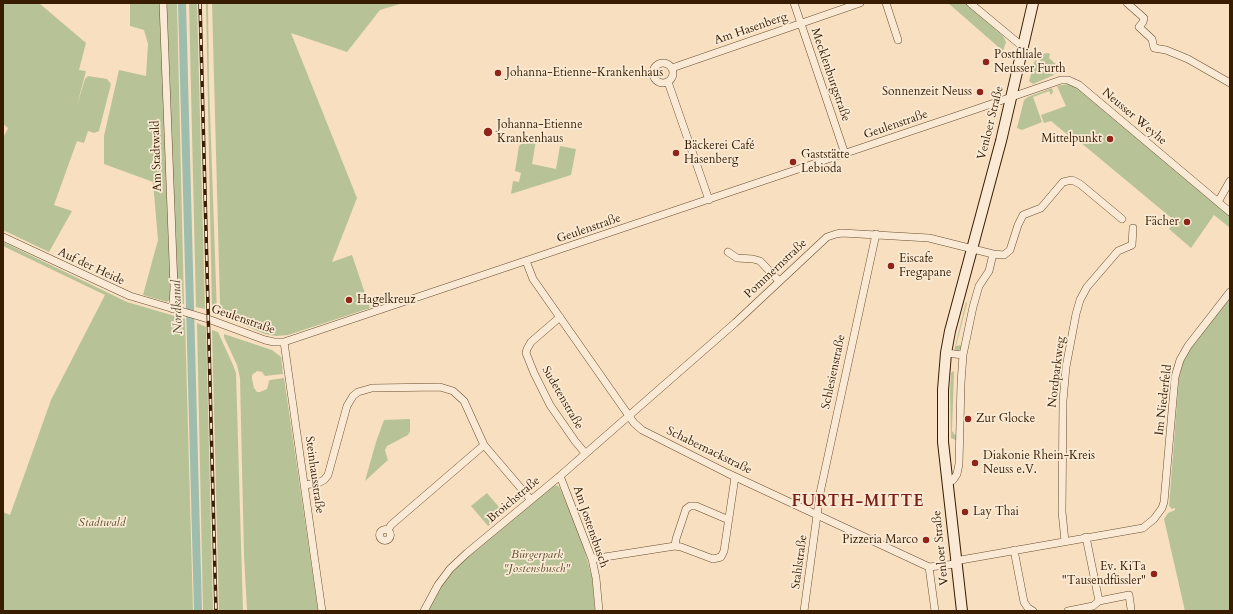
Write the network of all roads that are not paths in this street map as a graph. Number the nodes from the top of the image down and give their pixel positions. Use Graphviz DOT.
graph roads {
  1 [pos="163,3"];
  2 [pos="794,3"];
  3 [pos="860,3"];
  4 [pos="886,3"];
  5 [pos="970,3"];
  6 [pos="1033,3"];
  7 [pos="1127,3"];
  8 [pos="800,23"];
  9 [pos="898,40"];
  10 [pos="1023,47"];
  11 [pos="672,68"];
  12 [pos="668,82"];
  13 [pos="1230,83"];
  14 [pos="1011,98"];
  15 [pos="845,154"];
  16 [pos="1230,181"];
  17 [pos="709,200"];
  18 [pos="1218,202"];
  19 [pos="1230,212"];
  20 [pos="1122,219"];
  21 [pos="1133,228"];
  22 [pos="876,234"];
  23 [pos="3,237"];
  24 [pos="973,248"];
  25 [pos="728,252"];
  26 [pos="993,254"];
  27 [pos="526,261"];
  28 [pos="779,282"];
  29 [pos="1230,292"];
  30 [pos="173,309"];
  31 [pos="560,317"];
  32 [pos="284,342"];
  33 [pos="946,353"];
  34 [pos="963,355"];
  35 [pos="628,414"];
  36 [pos="484,445"];
  37 [pos="585,453"];
  38 [pos="560,476"];
  39 [pos="735,476"];
  40 [pos="947,483"];
  41 [pos="304,485"];
  42 [pos="531,500"];
  43 [pos="817,515"];
  44 [pos="729,520"];
  45 [pos="388,530"];
  46 [pos="1086,537"];
  47 [pos="1065,541"];
  48 [pos="675,546"];
  49 [pos="1014,550"];
  50 [pos="592,559"];
  51 [pos="955,562"];
  52 [pos="929,567"];
  53 [pos="1099,601"];
  54 [pos="1131,609"];
  55 [pos="322,611"];
  56 [pos="424,611"];
  57 [pos="599,611"];
  58 [pos="804,611"];
  59 [pos="935,611"];
  60 [pos="962,611"];
  61 [pos="1033,611"];
  62 [pos="1068,611"];
  1 -- 30 [label="street, Am Stadtwald"];
  2 -- 8 [label="street, Mecklenburgstraße"];
  3 -- 8 [label="street, Am Hasenberg"];
  4 -- 9 [label="street"];
  5 -- 10 [label="street"];
  6 -- 10 [label="main road, Venloer Straße"];
  7 -- 13 [label="street"];
  8 -- 11 [label="street, Am Hasenberg"];
  8 -- 15 [label="street, Mecklenburgstraße"];
  10 -- 14 [label="main road, Venloer Straße"];
  11 -- 12 [label="street"];
  11 -- 12 [label="street, Am Hasenberg"];
  12 -- 17 [label="street"];
  14 -- 15 [label="street, Geulenstraße"];
  14 -- 18 [label="street, Neusser Weyhe"];
  14 -- 24 [label="main road, Venloer Straße"];
  15 -- 17 [label="street, Geulenstraße"];
  16 -- 18 [label="street"];
  17 -- 27 [label="street, Geulenstraße"];
  18 -- 19 [label="street, Neusser Weyhe"];
  20 -- 26 [label="street"];
  21 -- 47 [label="street, Nordparkweg"];
  22 -- 24 [label="street, Pommernstraße"];
  22 -- 28 [label="street, Pommernstraße"];
  22 -- 43 [label="street, Schlesienstraße"];
  23 -- 30 [label="street, Auf der Heide"];
  24 -- 26 [label="street"];
  24 -- 33 [label="main road, Venloer Straße"];
  25 -- 28 [label="street"];
  26 -- 34 [label="street"];
  27 -- 31 [label="street, Schabernackstraße"];
  27 -- 32 [label="street, Geulenstraße"];
  28 -- 35 [label="street, Pommernstraße"];
  29 -- 46 [label="street, Im Niederfeld"];
  30 -- 32 [label="street, Geulenstraße"];
  31 -- 35 [label="street, Schabernackstraße"];
  31 -- 37 [label="street, Sudetenstraße"];
  32 -- 41 [label="street, Steinhausstraße"];
  33 -- 34 [label="street"];
  33 -- 40 [label="main road, Venloer Straße"];
  34 -- 40 [label="street"];
  35 -- 37 [label="street, Broichstraße"];
  35 -- 39 [label="street, Schabernackstraße"];
  36 -- 41 [label="street"];
  36 -- 42 [label="street"];
  36 -- 45 [label="street"];
  37 -- 38 [label="street, Broichstraße"];
  38 -- 42 [label="street, Broichstraße"];
  38 -- 50 [label="street, Am Jostensbusch"];
  39 -- 43 [label="street, Schabernackstraße"];
  39 -- 44 [label="street"];
  40 -- 51 [label="main road, Venloer Straße"];
  41 -- 55 [label="street, Steinhausstraße"];
  42 -- 56 [label="street, Broichstraße"];
  43 -- 52 [label="street, Schabernackstraße"];
  43 -- 58 [label="street, Stahlstraße"];
  44 -- 48 [label="street"];
  44 -- 48 [label="street"];
  46 -- 47 [label="street"];
  46 -- 53 [label="street"];
  47 -- 49 [label="street"];
  48 -- 50 [label="street"];
  49 -- 51 [label="street"];
  49 -- 61 [label="street"];
  50 -- 57 [label="street, Am Jostensbusch"];
  51 -- 52 [label="street"];
  51 -- 60 [label="main road, Venloer Straße"];
  52 -- 59 [label="street, Venloer Straße"];
  53 -- 54 [label="street"];
  53 -- 62 [label="street"];
}
